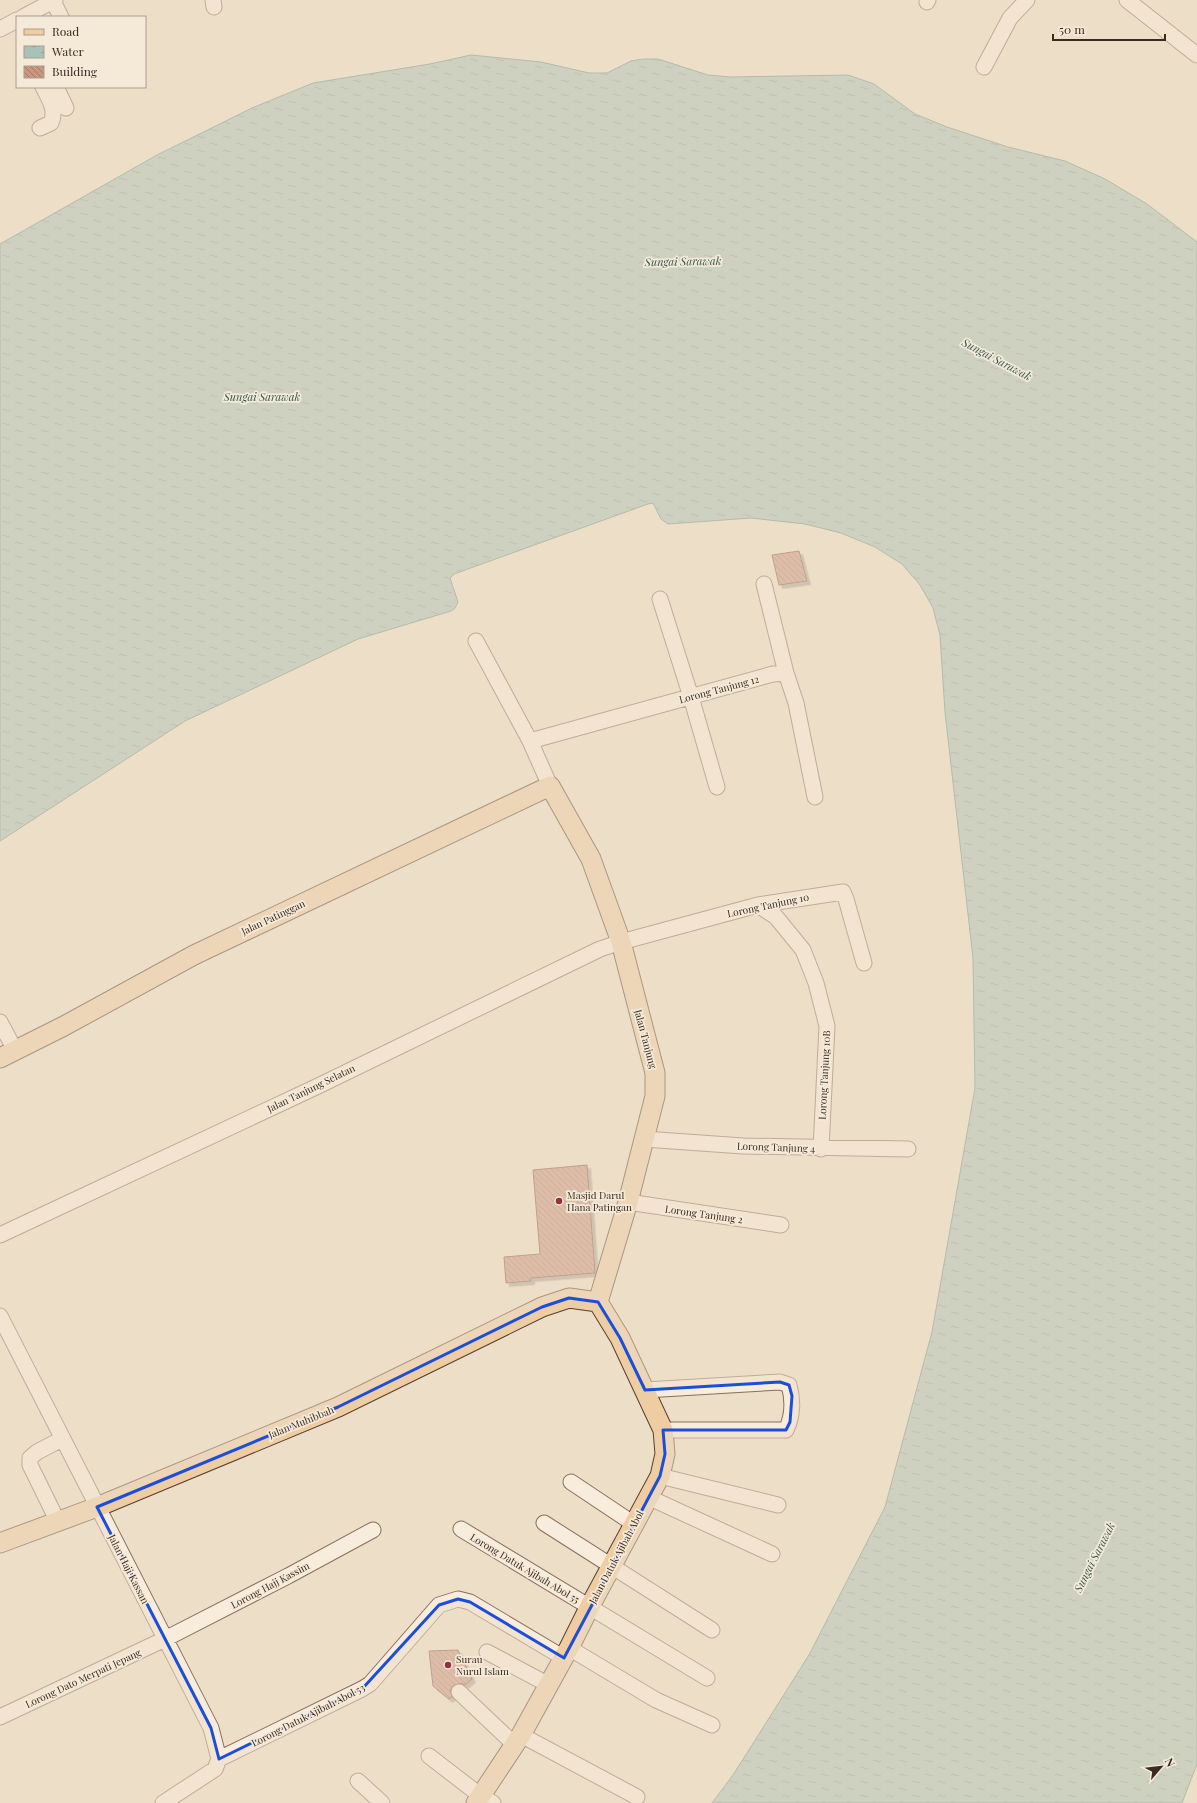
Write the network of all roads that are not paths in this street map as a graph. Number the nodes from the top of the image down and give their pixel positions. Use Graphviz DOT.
graph roads {
  1 [pos="1027,0"];
  2 [pos="1127,0"];
  3 [pos="54,1"];
  4 [pos="28,16"];
  5 [pos="61,16"];
  6 [pos="1197,55"];
  7 [pos="984,67"];
  8 [pos="43,88"];
  9 [pos="56,88"];
  10 [pos="66,108"];
  11 [pos="40,128"];
  12 [pos="764,584"];
  13 [pos="660,599"];
  14 [pos="476,641"];
  15 [pos="786,673"];
  16 [pos="691,697"];
  17 [pos="530,742"];
  18 [pos="550,786"];
  19 [pos="717,787"];
  20 [pos="815,797"];
  21 [pos="758,906"];
  22 [pos="621,942"];
  23 [pos="864,963"];
  24 [pos="0,1022"];
  25 [pos="8,1054"];
  26 [pos="644,1139"];
  27 [pos="820,1149"];
  28 [pos="908,1149"];
  29 [pos="628,1202"];
  30 [pos="781,1225"];
  31 [pos="0,1235"];
  32 [pos="598,1302"];
  33 [pos="0,1316"];
  34 [pos="645,1390"];
  35 [pos="663,1430"];
  36 [pos="62,1439"];
  37 [pos="660,1476"];
  38 [pos="571,1482"];
  39 [pos="648,1497"];
  40 [pos="778,1505"];
  41 [pos="97,1508"];
  42 [pos="58,1522"];
  43 [pos="544,1523"];
  44 [pos="634,1524"];
  45 [pos="461,1529"];
  46 [pos="373,1530"];
  47 [pos="0,1543"];
  48 [pos="772,1554"];
  49 [pos="611,1566"];
  50 [pos="590,1606"];
  51 [pos="712,1630"];
  52 [pos="166,1639"];
  53 [pos="487,1652"];
  54 [pos="567,1653"];
  55 [pos="707,1678"];
  56 [pos="549,1685"];
  57 [pos="459,1692"];
  58 [pos="0,1717"];
  59 [pos="712,1725"];
  60 [pos="518,1740"];
  61 [pos="429,1756"];
  62 [pos="218,1759"];
  63 [pos="358,1781"];
  64 [pos="637,1797"];
  65 [pos="484,1801"];
  66 [pos="163,1803"];
  67 [pos="382,1803"];
  1 -- 7 [label="street"];
  2 -- 6 [label="street"];
  3 -- 4 [label="street"];
  3 -- 5 [label="street"];
  8 -- 11 [label="street"];
  9 -- 10 [label="street"];
  12 -- 15 [label="street"];
  13 -- 16 [label="street"];
  14 -- 17 [label="street"];
  15 -- 16 [label="street, Lorong Tanjung 12"];
  15 -- 20 [label="street"];
  16 -- 17 [label="street, Lorong Tanjung 12"];
  16 -- 19 [label="street"];
  17 -- 18 [label="street"];
  18 -- 22 [label="main road, Jalan Tanjung"];
  18 -- 25 [label="main road, Jalan Patinggan"];
  21 -- 22 [label="street, Lorong Tanjung 10"];
  21 -- 23 [label="street, Lorong Tanjung 10"];
  21 -- 27 [label="street, Lorong Tanjung 10B"];
  22 -- 26 [label="main road, Jalan Tanjung"];
  22 -- 31 [label="street, Jalan Tanjung Selatan"];
  24 -- 25 [label="street"];
  26 -- 27 [label="street, Lorong Tanjung 4"];
  26 -- 29 [label="main road, Jalan Tanjung"];
  27 -- 28 [label="street, Lorong Tanjung 4"];
  29 -- 30 [label="street, Lorong Tanjung 2"];
  29 -- 32 [label="main road, Jalan Tanjung"];
  32 -- 34 [label="main road, Jalan Datuk Ajibah Abol"];
  32 -- 41 [label="main road, Jalan Muhibbah"];
  33 -- 36 [label="street, Jalan Haji Kassan"];
  34 -- 35 [label="main road, Jalan Datuk Ajibah Abol"];
  34 -- 35 [label="street"];
  35 -- 37 [label="main road, Jalan Datuk Ajibah Abol"];
  36 -- 41 [label="street, Jalan Haji Kassan"];
  36 -- 42 [label="street"];
  37 -- 39 [label="main road, Jalan Datuk Ajibah Abol"];
  37 -- 40 [label="street"];
  38 -- 44 [label="street"];
  39 -- 44 [label="main road, Jalan Datuk Ajibah Abol"];
  39 -- 48 [label="street"];
  41 -- 42 [label="main road, Jalan Muhibbah"];
  41 -- 52 [label="street, Jalan Haji Kassan"];
  42 -- 47 [label="main road, Jalan Muhibbah"];
  43 -- 49 [label="street"];
  44 -- 49 [label="main road, Jalan Datuk Ajibah Abol"];
  45 -- 50 [label="street, Lorong Datuk Ajibah Abol 55"];
  46 -- 52 [label="street, Lorong Hajj Kassim"];
  49 -- 50 [label="main road, Jalan Datuk Ajibah Abol"];
  49 -- 51 [label="street"];
  50 -- 54 [label="main road, Jalan Datuk Ajibah Abol"];
  50 -- 55 [label="street, Lorong Datuk Ajibah Abol 55"];
  52 -- 58 [label="street, Lorong Dato Merpati Jepang"];
  52 -- 62 [label="street, Jalan Haji Kassan"];
  53 -- 56 [label="street"];
  54 -- 56 [label="main road, Jalan Datuk Ajibah Abol"];
  54 -- 59 [label="street, Lorong Datuk Ajibah Abol 53"];
  54 -- 62 [label="street, Lorong Datuk Ajibah Abol 53"];
  56 -- 60 [label="main road, Jalan Datuk Ajibah Abol"];
  57 -- 60 [label="street"];
  60 -- 64 [label="street"];
  60 -- 65 [label="main road, Jalan Datuk Ajibah Abol"];
  61 -- 65 [label="street"];
  62 -- 66 [label="street"];
  63 -- 67 [label="street"];
}
